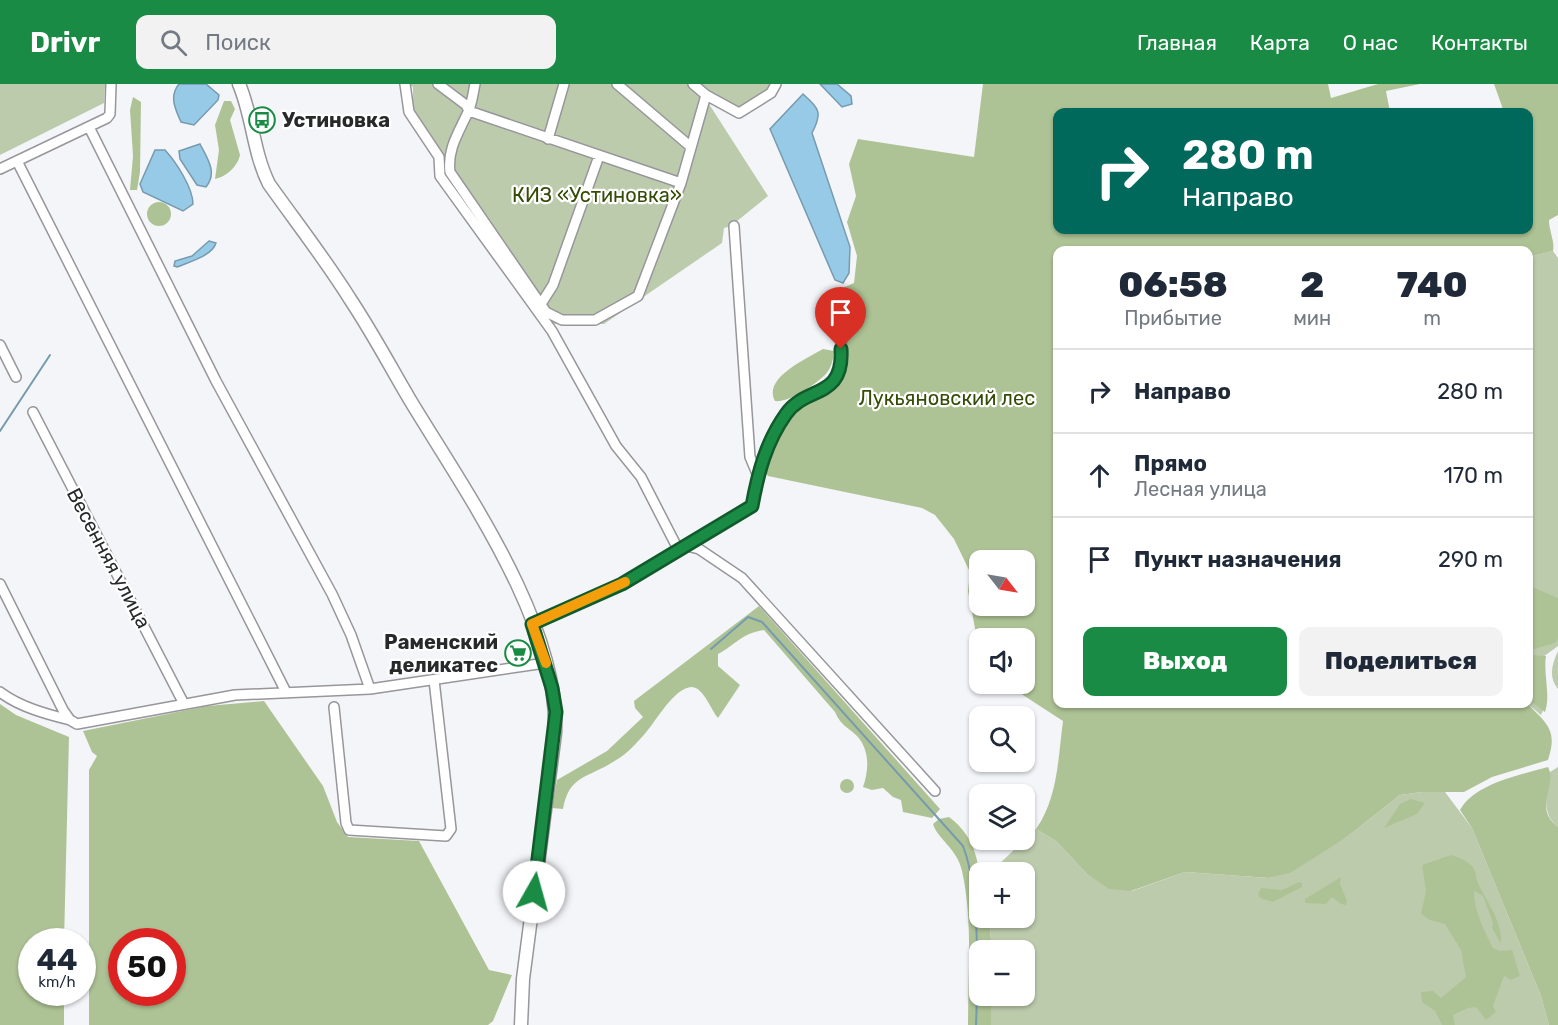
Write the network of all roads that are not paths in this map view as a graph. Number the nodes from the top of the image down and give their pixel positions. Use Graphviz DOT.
graph roads {
  1 [pos="111,84"];
  2 [pos="239,84"];
  3 [pos="405,84"];
  4 [pos="438,84"];
  5 [pos="475,84"];
  6 [pos="564,84"];
  7 [pos="616,84"];
  8 [pos="693,84"];
  9 [pos="776,84"];
  10 [pos="706,95"];
  11 [pos="469,111"];
  12 [pos="89,127"];
  13 [pos="548,139"];
  14 [pos="691,147"];
  15 [pos="599,156"];
  16 [pos="17,161"];
  17 [pos="0,169"];
  18 [pos="681,183"];
  19 [pos="734,226"];
  20 [pos="541,304"];
  21 [pos="841,334"];
  22 [pos="0,345"];
  23 [pos="16,377"];
  24 [pos="33,412"];
  25 [pos="758,476"];
  26 [pos="683,549"];
  27 [pos="0,584"];
  28 [pos="532,624"];
  29 [pos="545,663"];
  30 [pos="434,680"];
  31 [pos="370,689"];
  32 [pos="0,692"];
  33 [pos="286,692"];
  34 [pos="184,704"];
  35 [pos="334,707"];
  36 [pos="70,720"];
  37 [pos="935,791"];
  38 [pos="520,1025"];
  1 -- 12 [label="street"];
  2 -- 28 [label="main road"];
  3 -- 26 [label="street"];
  4 -- 11 [label="street"];
  5 -- 11 [label="street"];
  6 -- 13 [label="street"];
  7 -- 14 [label="street"];
  8 -- 10 [label="street"];
  9 -- 10 [label="street"];
  10 -- 14 [label="street"];
  11 -- 13 [label="street"];
  11 -- 20 [label="street"];
  12 -- 16 [label="street"];
  12 -- 31 [label="street"];
  13 -- 15 [label="street"];
  14 -- 18 [label="street"];
  15 -- 18 [label="street"];
  15 -- 20 [label="street"];
  16 -- 17 [label="street"];
  16 -- 33 [label="street"];
  18 -- 20 [label="street"];
  19 -- 25 [label="street"];
  21 -- 25 [label="street"];
  22 -- 23 [label="street"];
  24 -- 34 [label="street, Весенняя улица"];
  25 -- 26 [label="street"];
  26 -- 28 [label="street"];
  26 -- 37 [label="street"];
  27 -- 36 [label="street"];
  28 -- 29 [label="main road"];
  29 -- 30 [label="street"];
  29 -- 38 [label="main road"];
  30 -- 31 [label="street"];
  30 -- 35 [label="street"];
  31 -- 33 [label="street"];
  32 -- 36 [label="street"];
  33 -- 34 [label="street"];
  34 -- 36 [label="street"];
}
